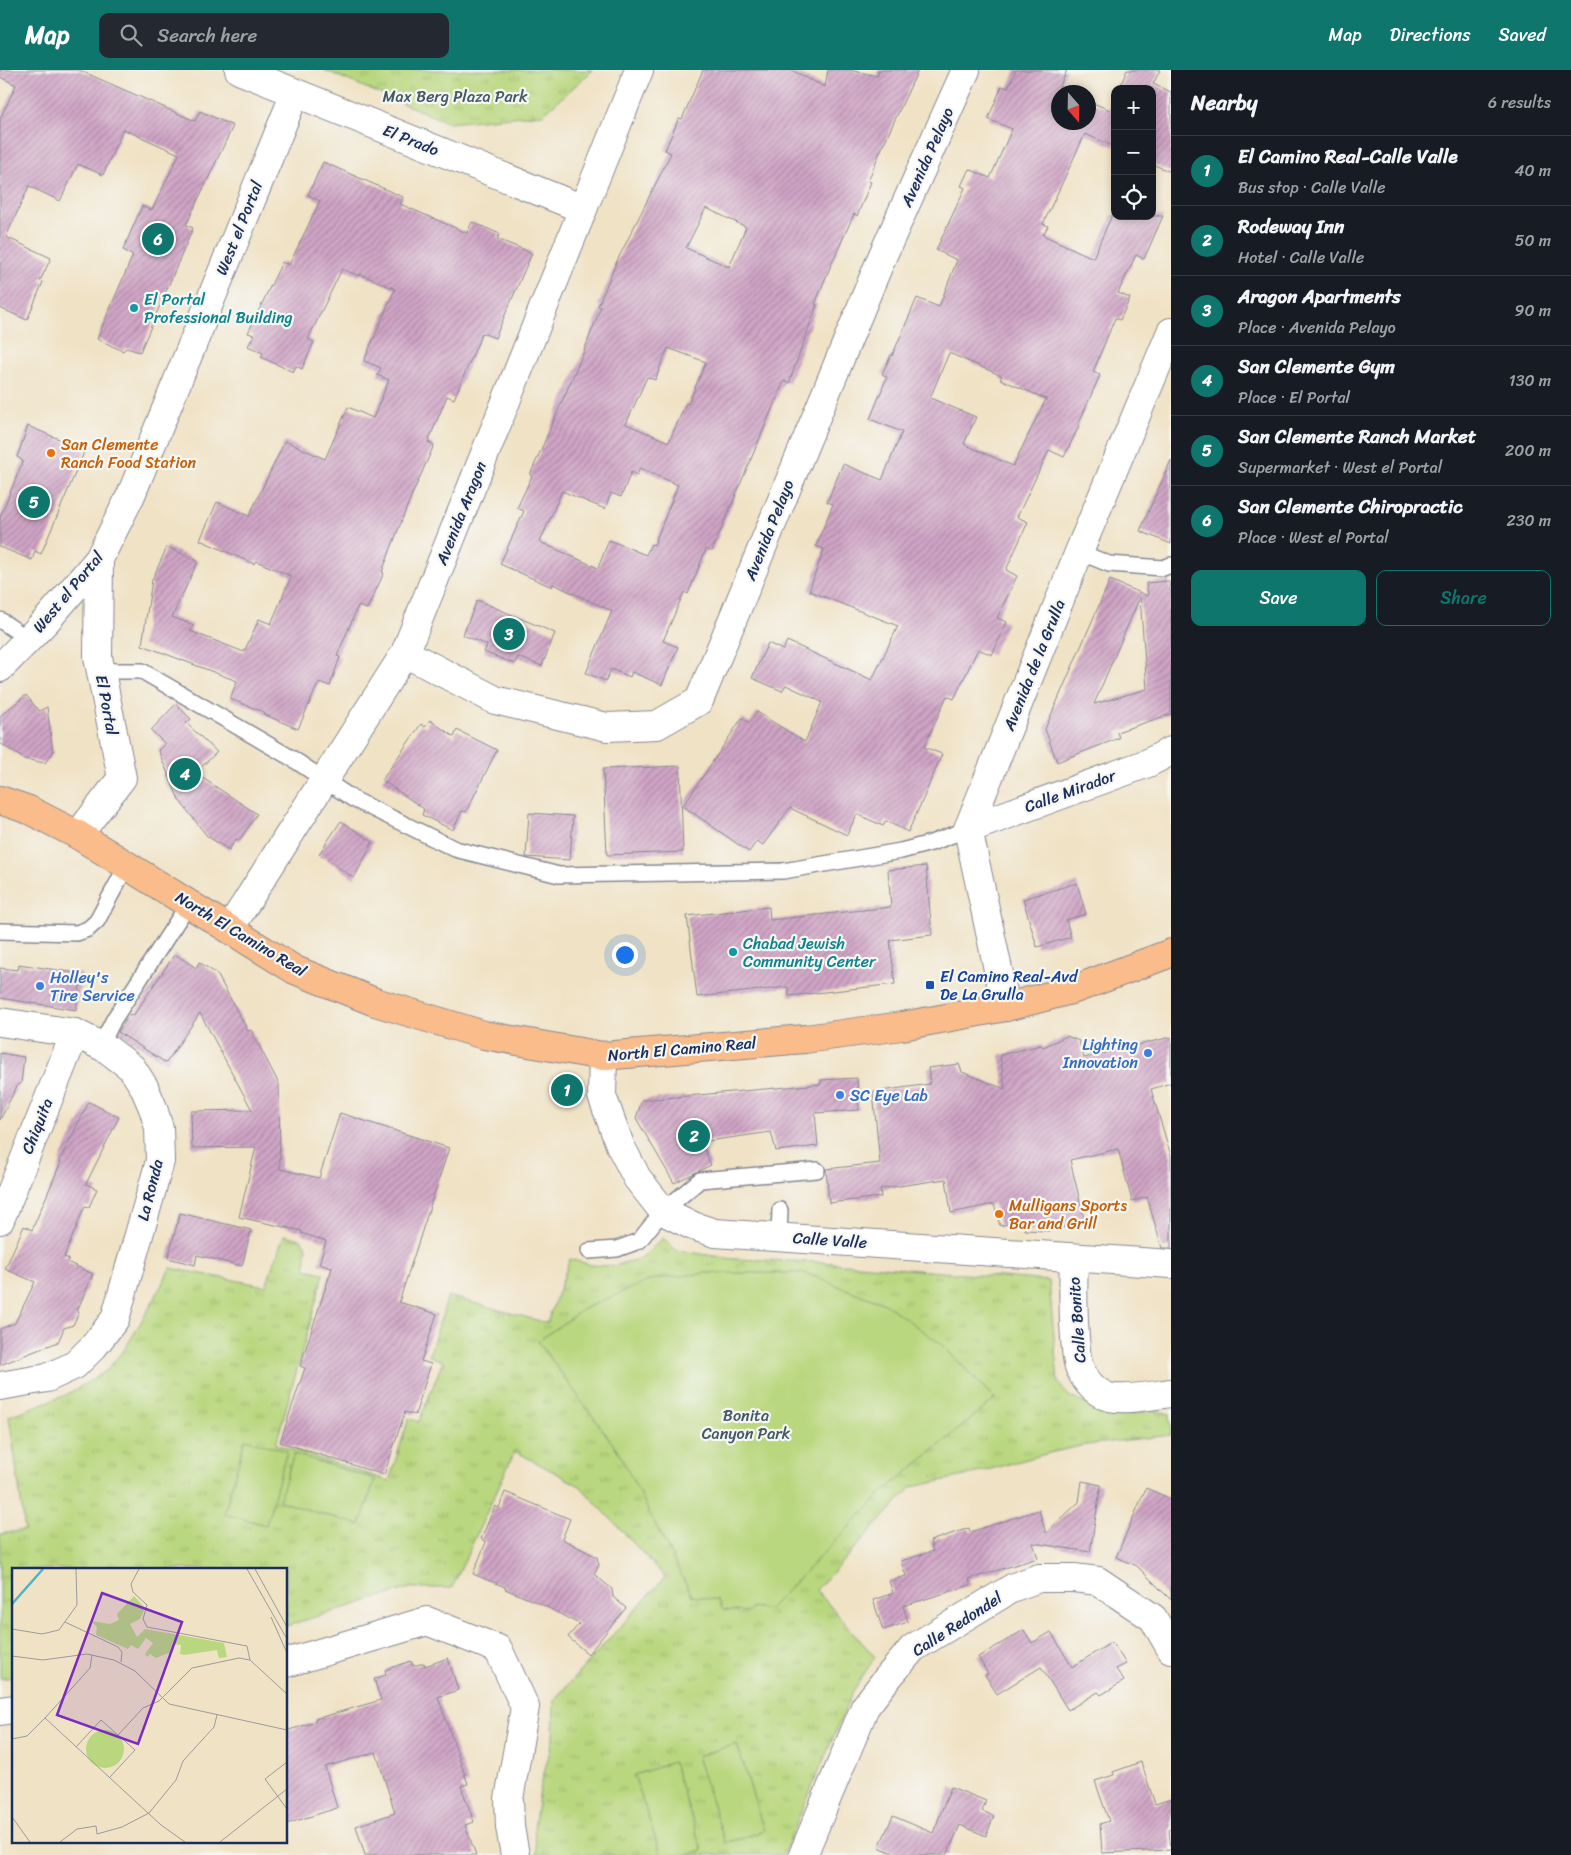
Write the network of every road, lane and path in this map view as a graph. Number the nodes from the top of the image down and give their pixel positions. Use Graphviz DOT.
graph roads {
  1 [pos="239,70"];
  2 [pos="639,70"];
  3 [pos="966,70"];
  4 [pos="295,93"];
  5 [pos="583,209"];
  6 [pos="1171,332"];
  7 [pos="1079,552"];
  8 [pos="99,559"];
  9 [pos="1171,565"];
  10 [pos="0,620"];
  11 [pos="28,639"];
  12 [pos="405,653"];
  13 [pos="0,668"];
  14 [pos="100,671"];
  15 [pos="1171,751"];
  16 [pos="324,780"];
  17 [pos="0,800"];
  18 [pos="968,829"];
  19 [pos="78,835"];
  20 [pos="127,865"];
  21 [pos="189,903"];
  22 [pos="230,928"];
  23 [pos="0,931"];
  24 [pos="1171,953"];
  25 [pos="1006,1007"];
  26 [pos="0,1022"];
  27 [pos="75,1032"];
  28 [pos="100,1045"];
  29 [pos="603,1056"];
  30 [pos="817,1170"];
  31 [pos="780,1210"];
  32 [pos="663,1211"];
  33 [pos="0,1220"];
  34 [pos="779,1236"];
  35 [pos="589,1251"];
  36 [pos="1074,1258"];
  37 [pos="1171,1264"];
  38 [pos="0,1386"];
  39 [pos="1171,1393"];
  40 [pos="1171,1649"];
  41 [pos="288,1662"];
  42 [pos="514,1855"];
  43 [pos="803,1855"];
  1 -- 4 [label="street, El Prado"];
  2 -- 5 [label="street, Avenida Aragon"];
  3 -- 12 [label="street, Avenida Pelayo"];
  4 -- 5 [label="street, El Prado"];
  4 -- 8 [label="street, West el Portal"];
  5 -- 12 [label="street, Avenida Aragon"];
  6 -- 7 [label="street, Avenida de la Grulla"];
  7 -- 9 [label="lane"];
  7 -- 18 [label="street, Avenida de la Grulla"];
  8 -- 11 [label="street, West el Portal"];
  8 -- 14 [label="street, El Portal"];
  10 -- 11 [label="lane"];
  11 -- 13 [label="street, West el Portal"];
  12 -- 16 [label="street, Avenida Aragon"];
  14 -- 16 [label="lane"];
  14 -- 19 [label="street, El Portal"];
  15 -- 18 [label="street, Calle Mirador"];
  16 -- 18 [label="lane"];
  16 -- 22 [label="street, Avenida Aragon"];
  17 -- 19 [label="main road, North El Camino Real"];
  18 -- 25 [label="street"];
  19 -- 20 [label="main road, North El Camino Real"];
  20 -- 21 [label="main road, North El Camino Real"];
  20 -- 23 [label="lane"];
  21 -- 22 [label="main road, North El Camino Real"];
  21 -- 28 [label="lane"];
  22 -- 29 [label="main road, North El Camino Real"];
  24 -- 25 [label="main road, North El Camino Real"];
  25 -- 29 [label="main road, North El Camino Real"];
  26 -- 27 [label="street, La Ronda"];
  27 -- 28 [label="street, La Ronda"];
  27 -- 33 [label="street, Chiquita"];
  28 -- 38 [label="street, La Ronda"];
  29 -- 32 [label="street, Calle Valle"];
  30 -- 32 [label="lane"];
  31 -- 34 [label="lane"];
  32 -- 34 [label="street, Calle Valle"];
  32 -- 35 [label="lane"];
  34 -- 36 [label="street, Calle Valle"];
  36 -- 37 [label="street, Calle Valle"];
  36 -- 39 [label="street, Calle Bonito"];
  40 -- 43 [label="street, Calle Redondel"];
  41 -- 42 [label="street"];
}
